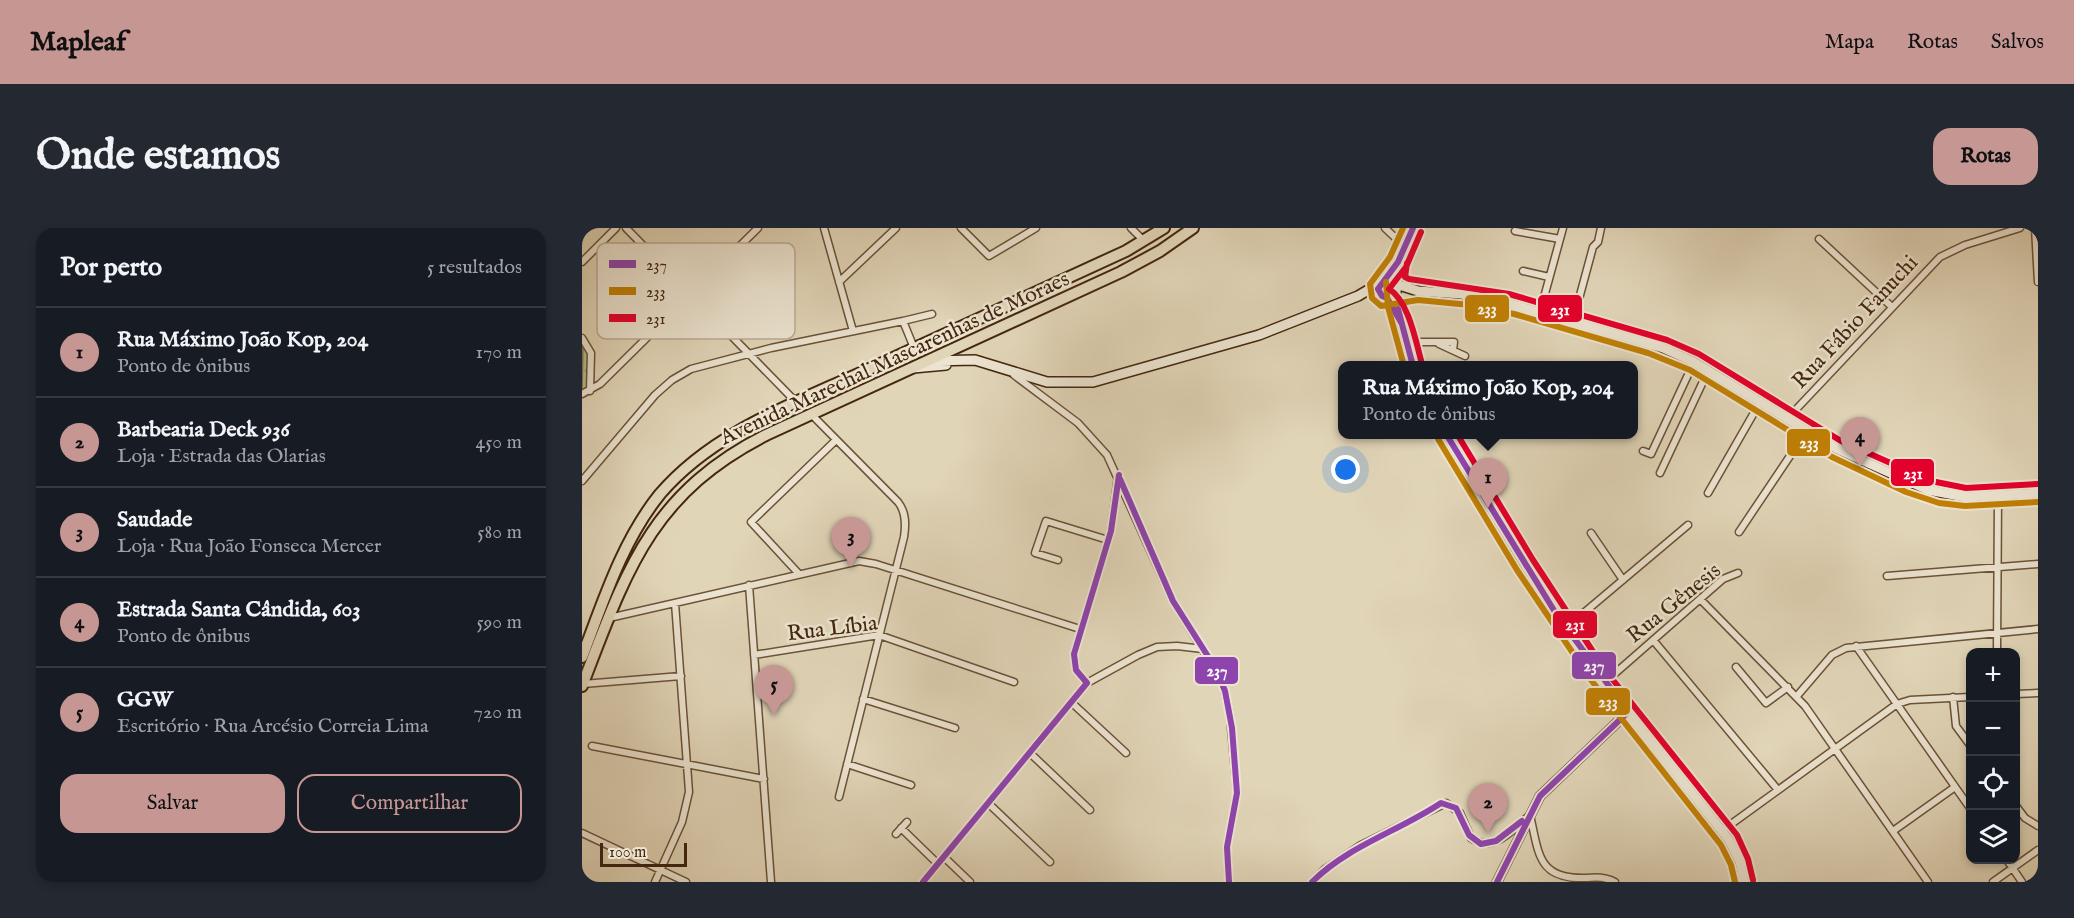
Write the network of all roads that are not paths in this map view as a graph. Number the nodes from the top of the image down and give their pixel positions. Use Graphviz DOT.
graph roads {
  1 [pos="616,228"];
  2 [pos="626,228"];
  3 [pos="758,228"];
  4 [pos="824,228"];
  5 [pos="896,228"];
  6 [pos="961,228"];
  7 [pos="1036,228"];
  8 [pos="1131,228"];
  9 [pos="1164,228"];
  10 [pos="1193,228"];
  11 [pos="1385,228"];
  12 [pos="1413,228"];
  13 [pos="1563,228"];
  14 [pos="1601,228"];
  15 [pos="2020,228"];
  16 [pos="2035,228"];
  17 [pos="1515,231"];
  18 [pos="1560,239"];
  19 [pos="1819,239"];
  20 [pos="1144,241"];
  21 [pos="601,243"];
  22 [pos="641,243"];
  23 [pos="743,243"];
  24 [pos="597,247"];
  25 [pos="1405,247"];
  26 [pos="582,262"];
  27 [pos="1523,271"];
  28 [pos="1549,277"];
  29 [pos="2038,280"];
  30 [pos="839,282"];
  31 [pos="1389,282"];
  32 [pos="1418,291"];
  33 [pos="1358,296"];
  34 [pos="1388,296"];
  35 [pos="1892,307"];
  36 [pos="1540,312"];
  37 [pos="932,314"];
  38 [pos="981,317"];
  39 [pos="903,321"];
  40 [pos="1573,321"];
  41 [pos="853,331"];
  42 [pos="979,337"];
  43 [pos="582,339"];
  44 [pos="645,339"];
  45 [pos="734,339"];
  46 [pos="1408,345"];
  47 [pos="914,348"];
  48 [pos="749,354"];
  49 [pos="1465,356"];
  50 [pos="886,361"];
  51 [pos="925,361"];
  52 [pos="1412,361"];
  53 [pos="954,362"];
  54 [pos="1694,362"];
  55 [pos="909,368"];
  56 [pos="1009,371"];
  57 [pos="1708,371"];
  58 [pos="590,391"];
  59 [pos="582,394"];
  60 [pos="797,403"];
  61 [pos="1759,404"];
  62 [pos="814,412"];
  63 [pos="764,419"];
  64 [pos="1786,420"];
  65 [pos="1806,432"];
  66 [pos="766,435"];
  67 [pos="1448,439"];
  68 [pos="836,440"];
  69 [pos="1643,451"];
  70 [pos="1660,473"];
  71 [pos="1119,476"];
  72 [pos="582,481"];
  73 [pos="1708,493"];
  74 [pos="2038,493"];
  75 [pos="1998,496"];
  76 [pos="1688,525"];
  77 [pos="1739,532"];
  78 [pos="1592,533"];
  79 [pos="1108,540"];
  80 [pos="1058,560"];
  81 [pos="2038,564"];
  82 [pos="1998,567"];
  83 [pos="896,570"];
  84 [pos="1738,573"];
  85 [pos="799,574"];
  86 [pos="1887,576"];
  87 [pos="1623,580"];
  88 [pos="749,585"];
  89 [pos="1700,599"];
  90 [pos="675,603"];
  91 [pos="609,618"];
  92 [pos="1567,627"];
  93 [pos="1080,629"];
  94 [pos="2038,629"];
  95 [pos="1997,633"];
  96 [pos="879,635"];
  97 [pos="1653,640"];
  98 [pos="1856,646"];
  99 [pos="1997,648"];
  100 [pos="1203,649"];
  101 [pos="754,655"];
  102 [pos="582,657"];
  103 [pos="1737,667"];
  104 [pos="681,676"];
  105 [pos="1014,682"];
  106 [pos="1087,683"];
  107 [pos="1604,683"];
  108 [pos="583,685"];
  109 [pos="1788,687"];
  110 [pos="2038,693"];
  111 [pos="2020,694"];
  112 [pos="1797,696"];
  113 [pos="1966,697"];
  114 [pos="1953,698"];
  115 [pos="863,699"];
  116 [pos="1071,702"];
  117 [pos="1897,704"];
  118 [pos="1628,712"];
  119 [pos="955,728"];
  120 [pos="1966,739"];
  121 [pos="592,746"];
  122 [pos="1836,749"];
  123 [pos="1030,753"];
  124 [pos="1126,753"];
  125 [pos="847,764"];
  126 [pos="689,765"];
  127 [pos="765,779"];
  128 [pos="911,785"];
  129 [pos="1955,787"];
  130 [pos="1779,790"];
  131 [pos="839,796"];
  132 [pos="1966,801"];
  133 [pos="988,803"];
  134 [pos="1090,810"];
  135 [pos="2019,810"];
  136 [pos="1530,815"];
  137 [pos="907,822"];
  138 [pos="2038,826"];
  139 [pos="902,828"];
  140 [pos="1723,830"];
  141 [pos="1893,831"];
  142 [pos="582,833"];
  143 [pos="896,834"];
  144 [pos="2038,850"];
  145 [pos="944,857"];
  146 [pos="1050,862"];
  147 [pos="938,864"];
  148 [pos="2010,864"];
  149 [pos="2013,868"];
  150 [pos="660,870"];
  151 [pos="655,882"];
  152 [pos="686,882"];
  153 [pos="771,882"];
  154 [pos="923,882"];
  155 [pos="970,882"];
  156 [pos="1229,882"];
  157 [pos="1312,882"];
  158 [pos="1497,882"];
  159 [pos="1615,882"];
  160 [pos="1744,882"];
  161 [pos="1929,882"];
  162 [pos="1993,882"];
  163 [pos="2022,882"];
  1 -- 21 [label="street"];
  2 -- 22 [label="street"];
  3 -- 23 [label="street"];
  4 -- 30 [label="street"];
  5 -- 30 [label="street"];
  6 -- 7 [label="street"];
  8 -- 20 [label="street"];
  9 -- 20 [label="highway, Avenida Marechal Mascarenhas de Moraes"];
  10 -- 42 [label="highway, Avenida Marechal Mascarenhas de Moraes"];
  11 -- 25 [label="street"];
  12 -- 25 [label="main road"];
  13 -- 18 [label="street"];
  14 -- 40 [label="street"];
  15 -- 35 [label="street, Rua Fábio Fanuchi"];
  16 -- 29 [label="street"];
  17 -- 18 [label="street"];
  18 -- 28 [label="street"];
  19 -- 35 [label="street"];
  20 -- 38 [label="highway, Avenida Marechal Mascarenhas de Moraes"];
  24 -- 26 [label="street"];
  25 -- 31 [label="main road"];
  27 -- 28 [label="street"];
  28 -- 36 [label="street"];
  30 -- 41 [label="street"];
  31 -- 32 [label="main road"];
  31 -- 33 [label="main road"];
  31 -- 34 [label="main road"];
  31 -- 34 [label="main road"];
  32 -- 34 [label="main road"];
  32 -- 36 [label="main road"];
  33 -- 34 [label="main road"];
  33 -- 56 [label="main road"];
  34 -- 46 [label="main road"];
  35 -- 64 [label="street, Rua Fábio Fanuchi"];
  36 -- 40 [label="main road"];
  37 -- 39 [label="street"];
  38 -- 42 [label="highway"];
  38 -- 47 [label="highway, Avenida Marechal Mascarenhas de Moraes"];
  39 -- 41 [label="street"];
  39 -- 47 [label="street"];
  40 -- 54 [label="main road"];
  41 -- 48 [label="street"];
  42 -- 51 [label="highway, Avenida Marechal Mascarenhas de Moraes"];
  43 -- 58 [label="street"];
  44 -- 58 [label="street"];
  45 -- 48 [label="street"];
  46 -- 49 [label="street"];
  46 -- 52 [label="main road"];
  47 -- 50 [label="highway, Avenida Marechal Mascarenhas de Moraes"];
  48 -- 60 [label="street"];
  48 -- 72 [label="street"];
  50 -- 51 [label="highway"];
  50 -- 60 [label="highway, Avenida Marechal Mascarenhas de Moraes"];
  51 -- 53 [label="main road"];
  51 -- 55 [label="highway, Avenida Marechal Mascarenhas de Moraes"];
  53 -- 55 [label="main road"];
  53 -- 56 [label="main road"];
  54 -- 57 [label="main road"];
  54 -- 69 [label="street"];
  55 -- 62 [label="highway, Avenida Marechal Mascarenhas de Moraes"];
  56 -- 71 [label="street"];
  57 -- 61 [label="main road"];
  57 -- 70 [label="street"];
  58 -- 59 [label="street"];
  60 -- 62 [label="highway"];
  60 -- 63 [label="highway, Avenida Marechal Mascarenhas de Moraes"];
  61 -- 64 [label="main road"];
  61 -- 73 [label="street"];
  62 -- 66 [label="highway, Avenida Marechal Mascarenhas de Moraes"];
  62 -- 68 [label="street"];
  63 -- 66 [label="highway"];
  63 -- 102 [label="highway, Avenida Marechal Mascarenhas de Moraes"];
  64 -- 65 [label="main road"];
  65 -- 75 [label="main road"];
  65 -- 77 [label="street"];
  66 -- 91 [label="highway, Avenida Marechal Mascarenhas de Moraes"];
  67 -- 92 [label="main road"];
  68 -- 83 [label="street"];
  68 -- 85 [label="street"];
  71 -- 79 [label="street"];
  71 -- 100 [label="street"];
  74 -- 75 [label="main road"];
  75 -- 82 [label="street"];
  76 -- 87 [label="street"];
  78 -- 87 [label="street"];
  79 -- 80 [label="street"];
  79 -- 93 [label="street"];
  81 -- 82 [label="street"];
  82 -- 86 [label="street"];
  82 -- 95 [label="street"];
  83 -- 85 [label="street"];
  83 -- 93 [label="street"];
  83 -- 96 [label="street"];
  84 -- 89 [label="street, Rua Gênesis"];
  85 -- 88 [label="street"];
  87 -- 92 [label="street"];
  88 -- 90 [label="street"];
  88 -- 101 [label="street"];
  89 -- 97 [label="street, Rua Gênesis"];
  89 -- 109 [label="street"];
  90 -- 91 [label="street"];
  90 -- 104 [label="street"];
  91 -- 108 [label="highway, Avenida Marechal Mascarenhas de Moraes"];
  92 -- 107 [label="main road"];
  93 -- 106 [label="street"];
  94 -- 95 [label="street"];
  95 -- 98 [label="street"];
  95 -- 99 [label="street"];
  96 -- 101 [label="street, Rua Líbia"];
  96 -- 105 [label="street, Rua Líbia"];
  96 -- 115 [label="street"];
  97 -- 107 [label="street, Rua Gênesis"];
  97 -- 130 [label="street"];
  98 -- 112 [label="street"];
  98 -- 117 [label="street"];
  100 -- 106 [label="street"];
  100 -- 156 [label="street"];
  101 -- 127 [label="street"];
  103 -- 109 [label="street"];
  104 -- 108 [label="street"];
  104 -- 126 [label="street"];
  106 -- 116 [label="street"];
  107 -- 118 [label="main road"];
  109 -- 112 [label="street"];
  110 -- 111 [label="street"];
  112 -- 122 [label="street"];
  113 -- 114 [label="street"];
  114 -- 117 [label="street"];
  114 -- 120 [label="street"];
  115 -- 119 [label="street"];
  115 -- 125 [label="street"];
  116 -- 123 [label="street"];
  116 -- 124 [label="street"];
  117 -- 122 [label="street"];
  117 -- 129 [label="street"];
  118 -- 136 [label="street"];
  118 -- 140 [label="main road"];
  121 -- 126 [label="street"];
  122 -- 130 [label="street"];
  122 -- 141 [label="street"];
  123 -- 133 [label="street"];
  123 -- 134 [label="street"];
  125 -- 128 [label="street"];
  125 -- 131 [label="street"];
  126 -- 127 [label="street"];
  126 -- 150 [label="street"];
  127 -- 153 [label="street"];
  129 -- 132 [label="street"];
  129 -- 141 [label="street"];
  130 -- 140 [label="street"];
  133 -- 145 [label="street"];
  133 -- 146 [label="street"];
  135 -- 138 [label="street"];
  136 -- 157 [label="street"];
  136 -- 158 [label="street"];
  136 -- 159 [label="street"];
  137 -- 139 [label="street"];
  139 -- 143 [label="street"];
  139 -- 147 [label="street"];
  140 -- 160 [label="main road"];
  141 -- 161 [label="street"];
  142 -- 150 [label="street"];
  144 -- 149 [label="street"];
  145 -- 147 [label="street"];
  145 -- 155 [label="street"];
  147 -- 154 [label="street"];
  148 -- 149 [label="street"];
  149 -- 162 [label="street"];
  149 -- 163 [label="street"];
  150 -- 151 [label="street"];
  150 -- 152 [label="street"];
}
